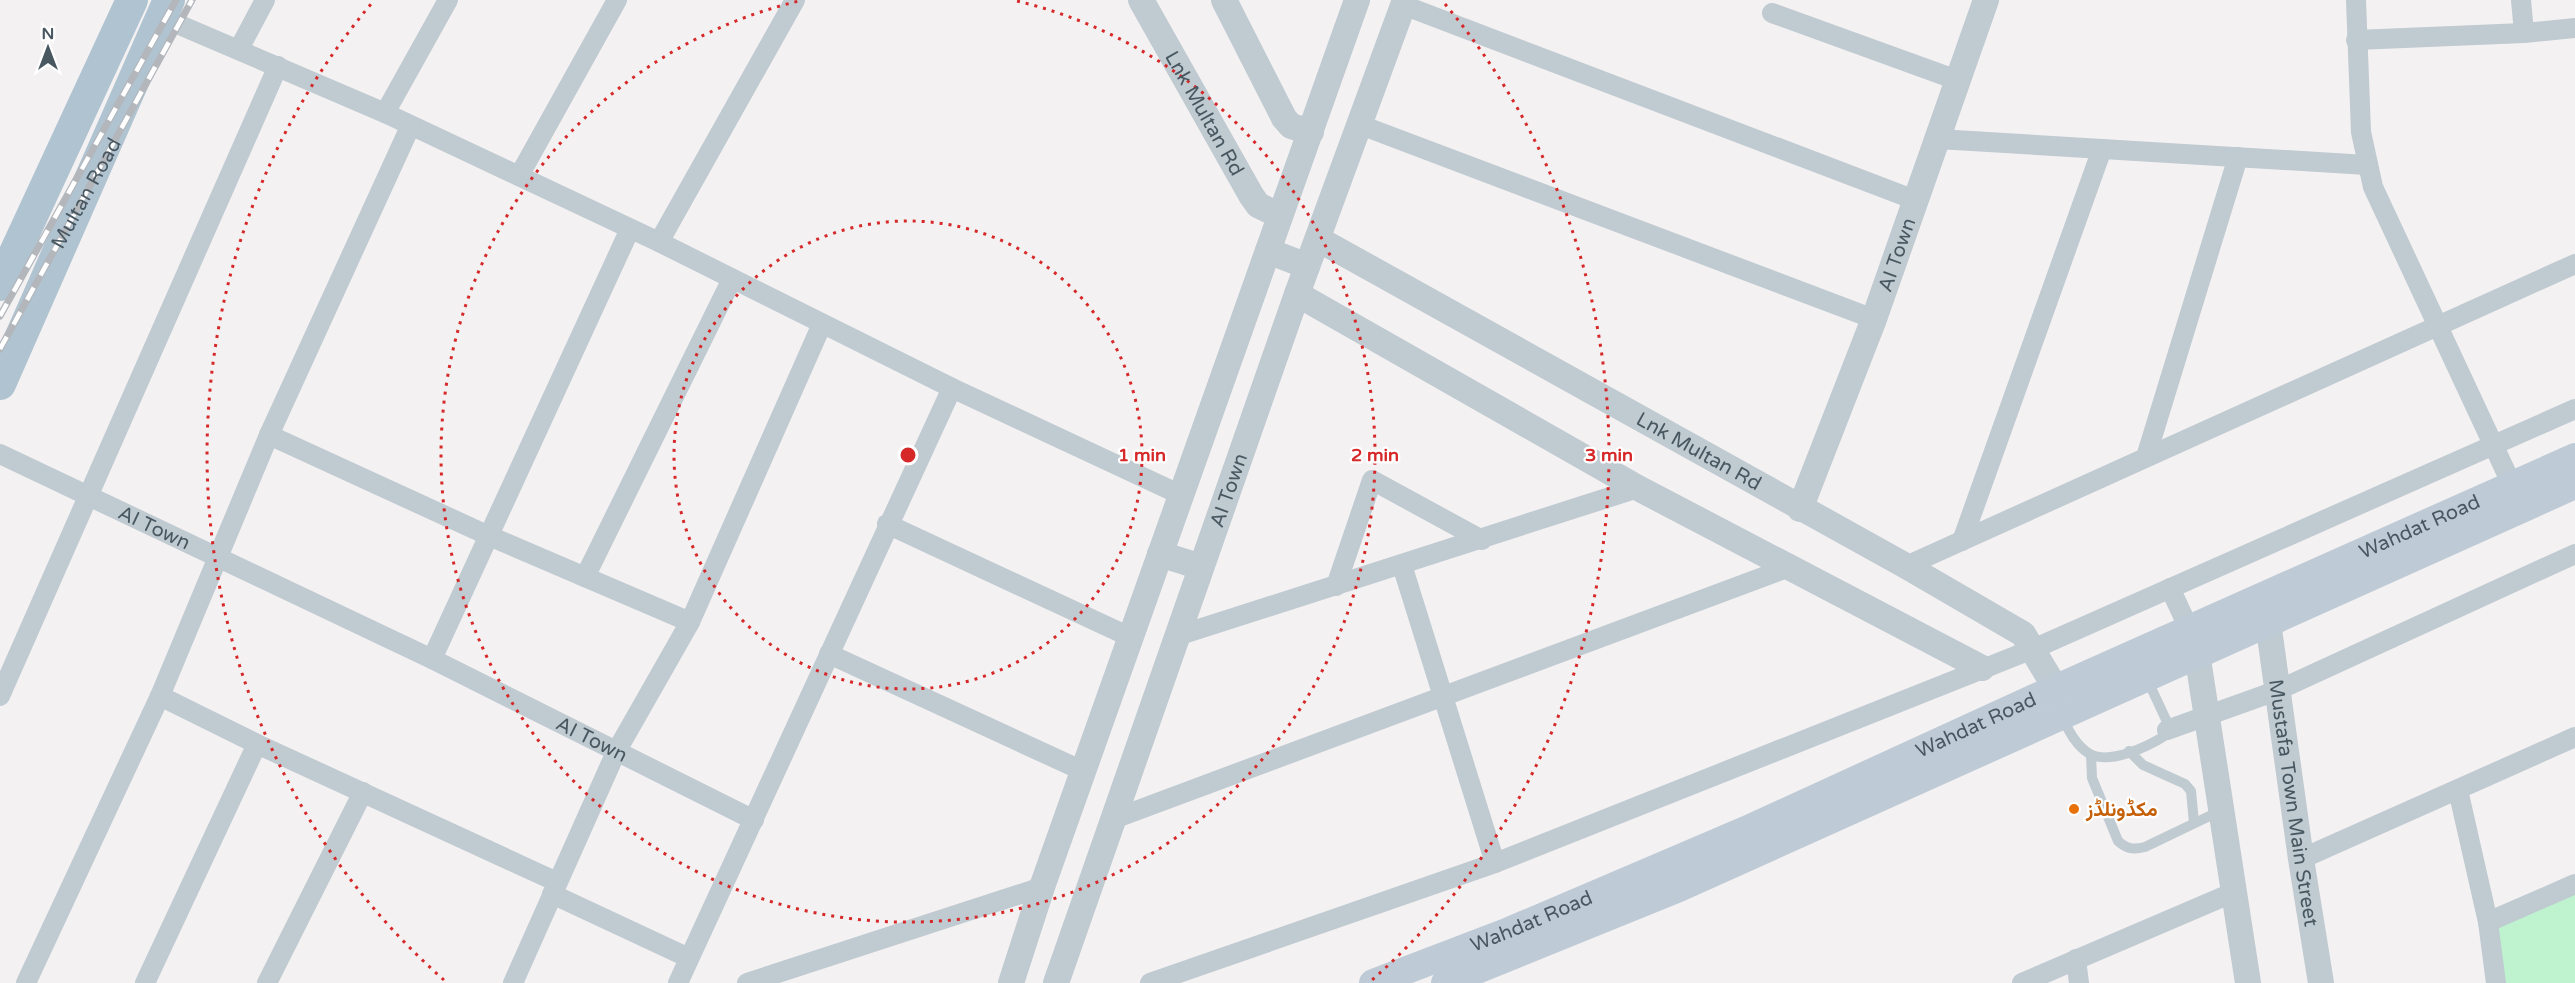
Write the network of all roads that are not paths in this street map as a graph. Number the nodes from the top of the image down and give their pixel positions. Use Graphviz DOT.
graph roads {
  1 [pos="132,0"];
  2 [pos="265,0"];
  3 [pos="448,0"];
  4 [pos="617,0"];
  5 [pos="795,0"];
  6 [pos="1142,0"];
  7 [pos="1224,0"];
  8 [pos="1357,0"];
  9 [pos="1986,0"];
  10 [pos="2356,0"];
  11 [pos="2522,0"];
  12 [pos="1404,3"];
  13 [pos="165,8"];
  14 [pos="1772,13"];
  15 [pos="2575,28"];
  16 [pos="2524,33"];
  17 [pos="2356,40"];
  18 [pos="239,49"];
  19 [pos="278,66"];
  20 [pos="1957,80"];
  21 [pos="385,113"];
  22 [pos="1358,124"];
  23 [pos="410,127"];
  24 [pos="1311,132"];
  25 [pos="1938,139"];
  26 [pos="2102,149"];
  27 [pos="2238,157"];
  28 [pos="2367,165"];
  29 [pos="519,176"];
  30 [pos="1915,200"];
  31 [pos="1280,216"];
  32 [pos="630,229"];
  33 [pos="1318,239"];
  34 [pos="659,242"];
  35 [pos="1268,251"];
  36 [pos="2575,264"];
  37 [pos="1307,266"];
  38 [pos="732,279"];
  39 [pos="0,285"];
  40 [pos="1297,294"];
  41 [pos="1874,319"];
  42 [pos="822,324"];
  43 [pos="2437,324"];
  44 [pos="0,384"];
  45 [pos="952,388"];
  46 [pos="2575,409"];
  47 [pos="269,435"];
  48 [pos="2492,446"];
  49 [pos="0,454"];
  50 [pos="2575,457"];
  51 [pos="2146,458"];
  52 [pos="2512,485"];
  53 [pos="2575,485"];
  54 [pos="1638,488"];
  55 [pos="89,495"];
  56 [pos="1181,495"];
  57 [pos="1800,508"];
  58 [pos="887,524"];
  59 [pos="487,536"];
  60 [pos="1482,540"];
  61 [pos="1962,541"];
  62 [pos="1160,554"];
  63 [pos="2575,554"];
  64 [pos="219,559"];
  65 [pos="1402,565"];
  66 [pos="1906,566"];
  67 [pos="1201,567"];
  68 [pos="1787,568"];
  69 [pos="585,577"];
  70 [pos="1336,586"];
  71 [pos="2170,588"];
  72 [pos="2264,611"];
  73 [pos="690,622"];
  74 [pos="1177,636"];
  75 [pos="1130,637"];
  76 [pos="2193,642"];
  77 [pos="2033,649"];
  78 [pos="829,654"];
  79 [pos="432,659"];
  80 [pos="1982,669"];
  81 [pos="2145,676"];
  82 [pos="2276,691"];
  83 [pos="1442,695"];
  84 [pos="0,696"];
  85 [pos="160,696"];
  86 [pos="2058,702"];
  87 [pos="2207,717"];
  88 [pos="2167,730"];
  89 [pos="2575,737"];
  90 [pos="257,744"];
  91 [pos="2129,751"];
  92 [pos="616,752"];
  93 [pos="2091,755"];
  94 [pos="1083,771"];
  95 [pos="2458,790"];
  96 [pos="363,792"];
  97 [pos="2220,811"];
  98 [pos="1114,819"];
  99 [pos="754,820"];
  100 [pos="2194,823"];
  101 [pos="2301,860"];
  102 [pos="1495,863"];
  103 [pos="2575,884"];
  104 [pos="1042,887"];
  105 [pos="554,888"];
  106 [pos="2232,893"];
  107 [pos="2488,922"];
  108 [pos="690,958"];
  109 [pos="2076,959"];
  110 [pos="26,983"];
  111 [pos="145,983"];
  112 [pos="267,983"];
  113 [pos="513,983"];
  114 [pos="678,983"];
  115 [pos="747,983"];
  116 [pos="1011,983"];
  117 [pos="1056,983"];
  118 [pos="1150,983"];
  119 [pos="1373,983"];
  120 [pos="1445,983"];
  121 [pos="2022,983"];
  122 [pos="2079,983"];
  123 [pos="2248,983"];
  124 [pos="2321,983"];
  125 [pos="2496,983"];
  1 -- 39 [label="main road, Multan Road"];
  2 -- 18 [label="street"];
  3 -- 21 [label="street"];
  4 -- 29 [label="street"];
  5 -- 34 [label="street"];
  6 -- 31 [label="street, Lnk Multan Rd"];
  7 -- 24 [label="street"];
  8 -- 24 [label="street"];
  9 -- 20 [label="street, AI Town"];
  10 -- 17 [label="street"];
  11 -- 16 [label="street"];
  12 -- 22 [label="street, AI Town"];
  12 -- 30 [label="street"];
  13 -- 18 [label="street"];
  13 -- 44 [label="main road, Multan Road"];
  14 -- 20 [label="street"];
  15 -- 16 [label="street"];
  16 -- 17 [label="street"];
  17 -- 28 [label="street"];
  18 -- 19 [label="street"];
  19 -- 21 [label="street"];
  19 -- 55 [label="street"];
  20 -- 25 [label="street, AI Town"];
  21 -- 23 [label="street"];
  22 -- 33 [label="street, AI Town"];
  22 -- 41 [label="street"];
  23 -- 29 [label="street"];
  23 -- 47 [label="street"];
  24 -- 31 [label="street"];
  25 -- 26 [label="street"];
  25 -- 30 [label="street, AI Town"];
  26 -- 27 [label="street"];
  26 -- 61 [label="street"];
  27 -- 28 [label="street"];
  27 -- 51 [label="street"];
  28 -- 43 [label="street"];
  29 -- 32 [label="street"];
  30 -- 41 [label="street, AI Town"];
  31 -- 35 [label="street"];
  32 -- 34 [label="street"];
  32 -- 59 [label="street"];
  33 -- 37 [label="street, AI Town"];
  33 -- 57 [label="street, Lnk Multan Rd"];
  34 -- 38 [label="street"];
  35 -- 37 [label="street"];
  35 -- 56 [label="street"];
  36 -- 43 [label="street"];
  37 -- 40 [label="street, AI Town"];
  38 -- 42 [label="street"];
  38 -- 69 [label="street"];
  40 -- 54 [label="street"];
  40 -- 67 [label="street, AI Town"];
  41 -- 57 [label="street, AI Town"];
  42 -- 45 [label="street"];
  42 -- 73 [label="street"];
  43 -- 48 [label="street"];
  43 -- 51 [label="street"];
  45 -- 56 [label="street"];
  45 -- 58 [label="street"];
  46 -- 48 [label="street"];
  47 -- 59 [label="street"];
  47 -- 64 [label="street"];
  48 -- 52 [label="street"];
  48 -- 71 [label="street"];
  49 -- 55 [label="street, AI Town"];
  50 -- 52 [label="main road, Wahdat Road"];
  51 -- 61 [label="street"];
  52 -- 72 [label="main road, Wahdat Road"];
  53 -- 72 [label="main road, Wahdat Road"];
  54 -- 60 [label="street"];
  54 -- 68 [label="street"];
  55 -- 64 [label="street, AI Town"];
  55 -- 84 [label="street"];
  56 -- 62 [label="street"];
  57 -- 66 [label="street, Lnk Multan Rd"];
  58 -- 75 [label="street"];
  58 -- 78 [label="street"];
  59 -- 69 [label="street"];
  59 -- 79 [label="street"];
  60 -- 65 [label="street"];
  60 -- 70 [label="street"];
  61 -- 66 [label="street"];
  62 -- 67 [label="street"];
  62 -- 75 [label="street"];
  63 -- 82 [label="street"];
  64 -- 79 [label="street, AI Town"];
  64 -- 85 [label="street"];
  65 -- 70 [label="street"];
  65 -- 83 [label="street"];
  66 -- 77 [label="street, Lnk Multan Rd"];
  67 -- 74 [label="street, AI Town"];
  68 -- 80 [label="street"];
  68 -- 83 [label="street"];
  69 -- 73 [label="street"];
  70 -- 74 [label="street"];
  71 -- 76 [label="street"];
  71 -- 77 [label="street"];
  72 -- 76 [label="main road, Wahdat Road"];
  72 -- 82 [label="street, Mustafa Town Main Street"];
  73 -- 92 [label="street"];
  74 -- 98 [label="street, AI Town"];
  75 -- 94 [label="street"];
  76 -- 81 [label="main road, Wahdat Road"];
  76 -- 86 [label="main road, Wahdat Road"];
  76 -- 87 [label="street"];
  77 -- 80 [label="street"];
  77 -- 86 [label="street, Lnk Multan Rd"];
  78 -- 94 [label="street"];
  78 -- 99 [label="street"];
  79 -- 92 [label="street, AI Town"];
  80 -- 102 [label="street"];
  81 -- 86 [label="main road, Wahdat Road"];
  81 -- 88 [label="lane"];
  82 -- 87 [label="street"];
  82 -- 101 [label="street, Mustafa Town Main Street"];
  83 -- 98 [label="street"];
  83 -- 102 [label="street"];
  85 -- 90 [label="street"];
  85 -- 110 [label="street"];
  86 -- 93 [label="lane"];
  86 -- 119 [label="main road, Wahdat Road"];
  86 -- 120 [label="main road, Wahdat Road"];
  87 -- 88 [label="street"];
  87 -- 97 [label="street"];
  88 -- 91 [label="lane"];
  89 -- 95 [label="street"];
  90 -- 96 [label="street"];
  90 -- 111 [label="street"];
  91 -- 93 [label="lane"];
  91 -- 100 [label="lane"];
  92 -- 99 [label="street, AI Town"];
  92 -- 105 [label="street"];
  93 -- 100 [label="lane"];
  94 -- 104 [label="street"];
  95 -- 101 [label="street"];
  95 -- 107 [label="street"];
  96 -- 105 [label="street"];
  96 -- 112 [label="street"];
  97 -- 100 [label="lane"];
  97 -- 106 [label="street"];
  98 -- 117 [label="street, AI Town"];
  99 -- 108 [label="street"];
  101 -- 124 [label="street, Mustafa Town Main Street"];
  102 -- 118 [label="street"];
  103 -- 107 [label="street"];
  104 -- 115 [label="street"];
  104 -- 116 [label="street"];
  105 -- 108 [label="street"];
  105 -- 113 [label="street"];
  106 -- 109 [label="street"];
  106 -- 123 [label="street"];
  107 -- 125 [label="street"];
  108 -- 114 [label="street"];
  109 -- 121 [label="street"];
  109 -- 122 [label="street"];
}
